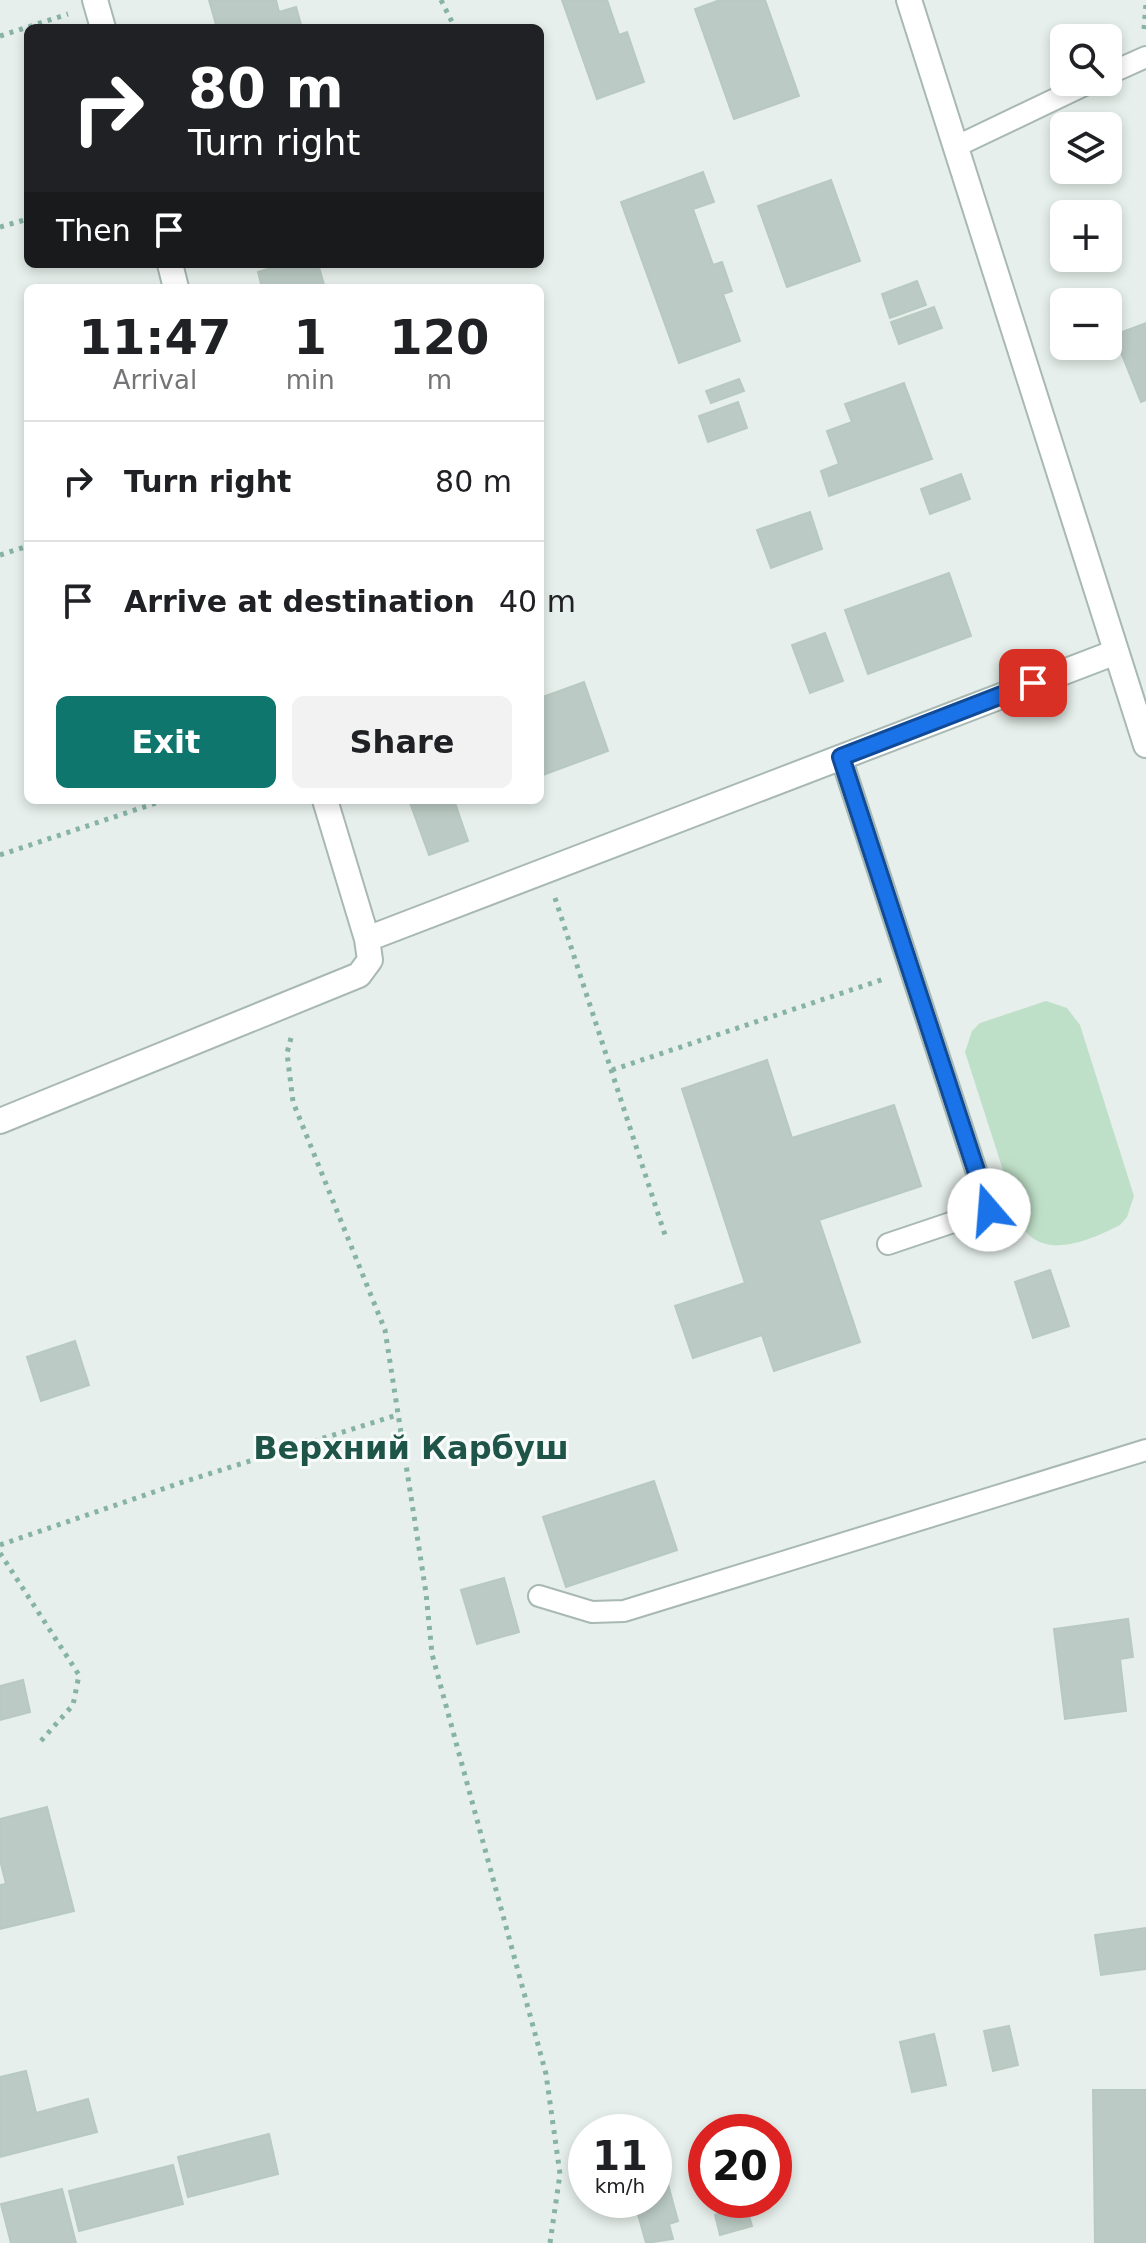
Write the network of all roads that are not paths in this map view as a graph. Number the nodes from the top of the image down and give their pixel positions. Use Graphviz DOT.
graph roads {
  1 [pos="909,0"];
  2 [pos="1146,57"];
  3 [pos="1122,68"];
  4 [pos="1062,96"];
  5 [pos="955,147"];
  6 [pos="1116,652"];
  7 [pos="1146,745"];
  8 [pos="841,757"];
  9 [pos="326,804"];
  10 [pos="367,939"];
  11 [pos="0,1121"];
  12 [pos="888,1244"];
  13 [pos="1146,1450"];
  14 [pos="539,1596"];
  1 -- 5 [label="street"];
  2 -- 3 [label="lane"];
  4 -- 5 [label="lane"];
  5 -- 6 [label="street"];
  6 -- 7 [label="street"];
  6 -- 8 [label="street"];
  8 -- 10 [label="street"];
  8 -- 12 [label="lane"];
  9 -- 10 [label="street"];
  10 -- 11 [label="street"];
  13 -- 14 [label="lane"];
}
